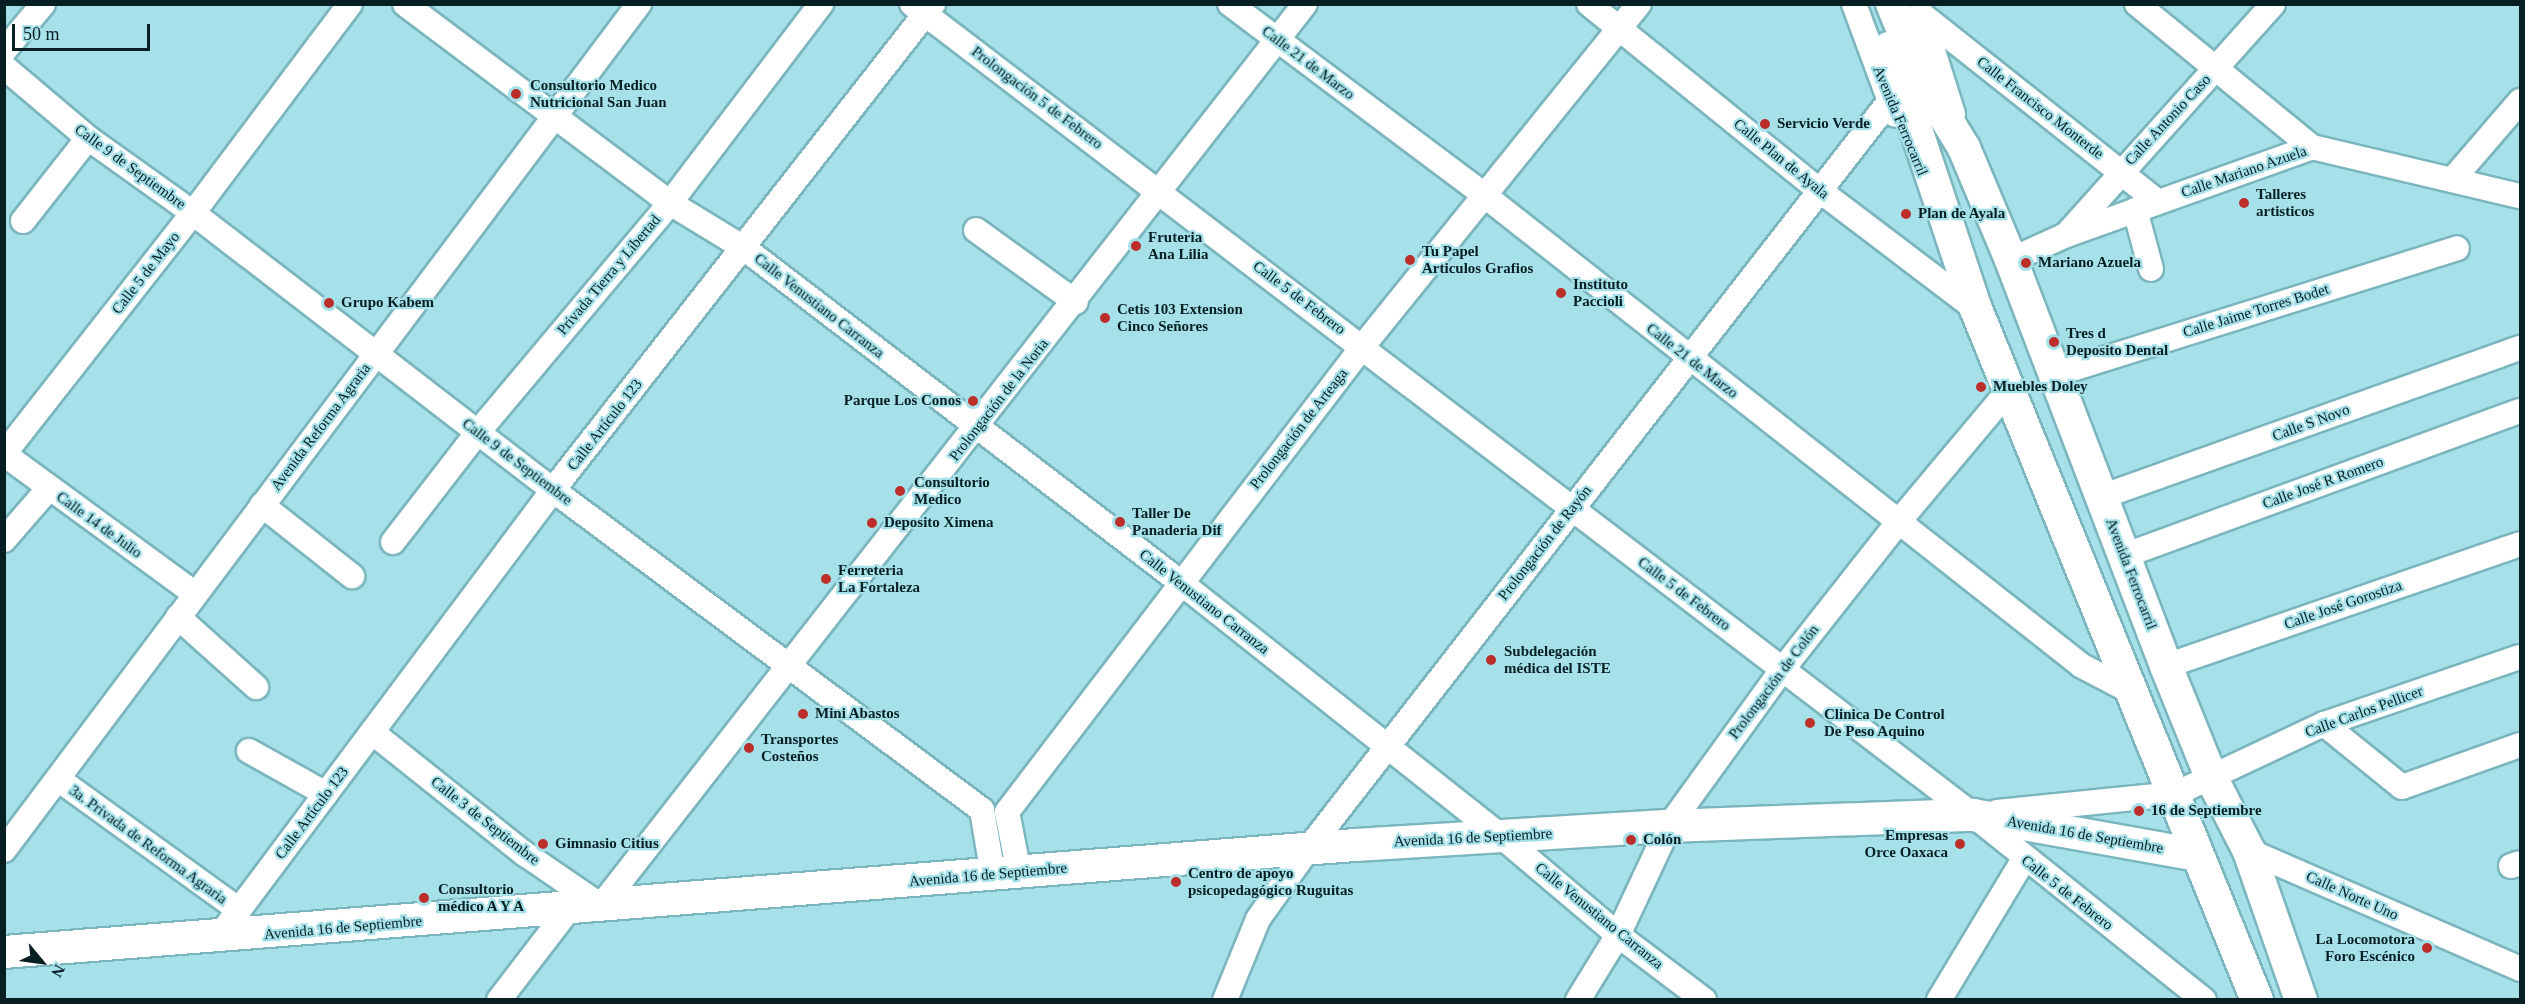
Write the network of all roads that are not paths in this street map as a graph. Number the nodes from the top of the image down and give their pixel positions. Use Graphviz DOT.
graph roads {
  1 [pos="43,4"];
  2 [pos="350,4"];
  3 [pos="405,4"];
  4 [pos="639,4"];
  5 [pos="821,4"];
  6 [pos="1230,4"];
  7 [pos="1305,4"];
  8 [pos="1589,4"];
  9 [pos="1639,4"];
  10 [pos="1854,4"];
  11 [pos="1875,4"];
  12 [pos="1892,4"];
  13 [pos="2137,4"];
  14 [pos="2273,4"];
  15 [pos="924,8"];
  16 [pos="1920,10"];
  17 [pos="1621,28"];
  18 [pos="1276,40"];
  19 [pos="4,51"];
  20 [pos="4,67"];
  21 [pos="2216,69"];
  22 [pos="2520,101"];
  23 [pos="1889,102"];
  24 [pos="555,115"];
  25 [pos="88,138"];
  26 [pos="2312,147"];
  27 [pos="1964,148"];
  28 [pos="2121,170"];
  29 [pos="2453,179"];
  30 [pos="1819,190"];
  31 [pos="1161,193"];
  32 [pos="1484,195"];
  33 [pos="2520,196"];
  34 [pos="2158,202"];
  35 [pos="670,203"];
  36 [pos="2135,210"];
  37 [pos="193,213"];
  38 [pos="22,221"];
  39 [pos="976,230"];
  40 [pos="2064,236"];
  41 [pos="1950,237"];
  42 [pos="744,248"];
  43 [pos="2457,248"];
  44 [pos="2011,260"];
  45 [pos="2151,269"];
  46 [pos="1076,302"];
  47 [pos="1976,309"];
  48 [pos="1363,346"];
  49 [pos="2520,348"];
  50 [pos="376,354"];
  51 [pos="1690,360"];
  52 [pos="2056,374"];
  53 [pos="2009,390"];
  54 [pos="2520,411"];
  55 [pos="976,428"];
  56 [pos="478,432"];
  57 [pos="4,454"];
  58 [pos="49,488"];
  59 [pos="553,490"];
  60 [pos="2101,497"];
  61 [pos="262,505"];
  62 [pos="1572,508"];
  63 [pos="1900,520"];
  64 [pos="6,536"];
  65 [pos="393,542"];
  66 [pos="2520,544"];
  67 [pos="2126,555"];
  68 [pos="352,576"];
  69 [pos="1180,582"];
  70 [pos="195,594"];
  71 [pos="178,617"];
  72 [pos="2520,657"];
  73 [pos="2166,666"];
  74 [pos="790,669"];
  75 [pos="1782,670"];
  76 [pos="256,687"];
  77 [pos="2128,690"];
  78 [pos="2324,724"];
  79 [pos="372,732"];
  80 [pos="2520,745"];
  81 [pos="1384,746"];
  82 [pos="249,751"];
  83 [pos="2211,777"];
  84 [pos="58,779"];
  85 [pos="326,794"];
  86 [pos="2175,794"];
  87 [pos="1973,815"];
  88 [pos="1669,826"];
  89 [pos="1501,836"];
  90 [pos="1308,849"];
  91 [pos="4,850"];
  92 [pos="2249,851"];
  93 [pos="2197,855"];
  94 [pos="2024,859"];
  95 [pos="1006,874"];
  96 [pos="602,906"];
  97 [pos="239,910"];
  98 [pos="568,910"];
  99 [pos="1618,935"];
  100 [pos="218,938"];
  101 [pos="4,952"];
  102 [pos="2520,969"];
  103 [pos="2197,998"];
  104 [pos="499,999"];
  105 [pos="1225,999"];
  106 [pos="1578,999"];
  107 [pos="1704,999"];
  108 [pos="1940,999"];
  109 [pos="2257,999"];
  110 [pos="2301,999"];
  1 -- 19 [label="street"];
  2 -- 37 [label="street, Calle 5 de Mayo"];
  3 -- 24 [label="street, Calle Venustiano Carranza"];
  4 -- 24 [label="street, Avenida Reforma Agraria"];
  5 -- 35 [label="street, Privada Tierra y Libertad"];
  6 -- 18 [label="street, Calle 21 de Marzo"];
  7 -- 18 [label="street, Prolongación de la Noria"];
  8 -- 17 [label="street, Calle Plan de Ayala"];
  9 -- 17 [label="street, Prolongación de Arteaga"];
  10 -- 23 [label="street, Avenida Ferrocarril"];
  11 -- 41 [label="main road, Avenida Ferrocarril"];
  12 -- 27 [label="main road, Avenida Ferrocarril"];
  13 -- 21 [label="street"];
  14 -- 21 [label="street, Calle Antonio Caso"];
  15 -- 31 [label="street, Prolongación 5 de Febrero"];
  15 -- 42 [label="street, Calle Artículo 123"];
  16 -- 27 [label="street, Avenida Ferrocarril"];
  16 -- 28 [label="street, Calle Francisco Monterde"];
  17 -- 30 [label="street, Calle Plan de Ayala"];
  17 -- 32 [label="street, Prolongación de Arteaga"];
  18 -- 31 [label="street, Prolongación de la Noria"];
  18 -- 32 [label="street, Calle 21 de Marzo"];
  20 -- 25 [label="street, Calle 9 de Septiembre"];
  21 -- 26 [label="street"];
  21 -- 28 [label="street, Calle Antonio Caso"];
  22 -- 29 [label="street"];
  23 -- 30 [label="street, Prolongación de Rayón"];
  23 -- 41 [label="street, Avenida Ferrocarril"];
  24 -- 35 [label="street, Calle Venustiano Carranza"];
  24 -- 50 [label="street, Avenida Reforma Agraria"];
  25 -- 37 [label="street, Calle 9 de Septiembre"];
  25 -- 38 [label="street"];
  26 -- 29 [label="street, Calle Mariano Azuela"];
  26 -- 34 [label="street, Calle Mariano Azuela"];
  27 -- 44 [label="main road, Avenida Ferrocarril"];
  28 -- 34 [label="street, Calle Francisco Monterde"];
  28 -- 40 [label="street, Calle Antonio Caso"];
  29 -- 33 [label="street, Calle Mariano Azuela"];
  30 -- 47 [label="street, Calle Plan de Ayala"];
  30 -- 51 [label="street, Prolongación de Rayón"];
  31 -- 46 [label="street, Prolongación de la Noria"];
  31 -- 48 [label="street, Calle 5 de Febrero"];
  32 -- 48 [label="street, Prolongación de Arteaga"];
  32 -- 51 [label="street, Calle 21 de Marzo"];
  34 -- 36 [label="street, Calle Mariano Azuela"];
  35 -- 42 [label="street, Calle Venustiano Carranza"];
  35 -- 56 [label="street, Privada Tierra y Libertad"];
  36 -- 40 [label="street, Calle Mariano Azuela"];
  36 -- 45 [label="street"];
  37 -- 50 [label="street, Calle 9 de Septiembre"];
  37 -- 57 [label="street, Calle 5 de Mayo"];
  39 -- 46 [label="street"];
  40 -- 44 [label="street, Calle Mariano Azuela"];
  41 -- 47 [label="main road, Avenida Ferrocarril"];
  42 -- 55 [label="street, Calle Venustiano Carranza"];
  42 -- 59 [label="street, Calle Artículo 123"];
  43 -- 52 [label="street, Calle Jaime Torres Bodet"];
  44 -- 52 [label="main road, Avenida Ferrocarril"];
  46 -- 55 [label="street, Prolongación de la Noria"];
  47 -- 53 [label="main road, Avenida Ferrocarril"];
  48 -- 62 [label="street, Calle 5 de Febrero"];
  48 -- 69 [label="street, Prolongación de Arteaga"];
  49 -- 60 [label="street, Calle S Novo"];
  50 -- 56 [label="street, Calle 9 de Septiembre"];
  50 -- 61 [label="street, Avenida Reforma Agraria"];
  51 -- 62 [label="street, Prolongación de Rayón"];
  51 -- 63 [label="street, Calle 21 de Marzo"];
  52 -- 60 [label="main road, Avenida Ferrocarril"];
  53 -- 63 [label="street, Prolongación de Colón"];
  53 -- 77 [label="main road, Avenida Ferrocarril"];
  54 -- 67 [label="street, Calle José R Romero"];
  55 -- 69 [label="street, Calle Venustiano Carranza"];
  55 -- 74 [label="street, Prolongación de la Noria"];
  56 -- 59 [label="street, Calle 9 de Septiembre"];
  56 -- 65 [label="street, Privada Tierra y Libertad"];
  57 -- 58 [label="street, Calle 14 de Julio"];
  58 -- 64 [label="street"];
  58 -- 70 [label="street, Calle 14 de Julio"];
  59 -- 74 [label="street, Calle 9 de Septiembre"];
  59 -- 79 [label="street, Calle Artículo 123"];
  60 -- 67 [label="main road, Avenida Ferrocarril"];
  61 -- 68 [label="street"];
  61 -- 70 [label="street, Avenida Reforma Agraria"];
  62 -- 75 [label="street, Calle 5 de Febrero"];
  62 -- 81 [label="street, Prolongación de Rayón"];
  63 -- 75 [label="street, Prolongación de Colón"];
  63 -- 77 [label="street, Calle 21 de Marzo"];
  66 -- 73 [label="street, Calle José Gorostiza"];
  67 -- 73 [label="main road, Avenida Ferrocarril"];
  69 -- 81 [label="street, Calle Venustiano Carranza"];
  69 -- 95 [label="street, Prolongación de Arteaga"];
  70 -- 71 [label="street, Avenida Reforma Agraria"];
  71 -- 76 [label="street"];
  71 -- 84 [label="street, Avenida Reforma Agraria"];
  72 -- 78 [label="street, Calle Carlos Pellicer"];
  73 -- 83 [label="main road, Avenida Ferrocarril"];
  74 -- 95 [label="street, Calle 9 de Septiembre"];
  74 -- 96 [label="street, Prolongación de la Noria"];
  75 -- 87 [label="street, Calle 5 de Febrero"];
  75 -- 88 [label="street, Prolongación de Colón"];
  77 -- 86 [label="main road, Avenida Ferrocarril"];
  78 -- 80 [label="street"];
  78 -- 83 [label="street, Calle Carlos Pellicer"];
  79 -- 85 [label="street, Calle Artículo 123"];
  79 -- 96 [label="street, Calle 3 de Septiembre"];
  81 -- 89 [label="street, Calle Venustiano Carranza"];
  81 -- 90 [label="street, Prolongación de Rayón"];
  82 -- 85 [label="street"];
  83 -- 86 [label="street, Calle Carlos Pellicer"];
  83 -- 92 [label="main road, Avenida Ferrocarril"];
  84 -- 91 [label="street, Avenida Reforma Agraria"];
  84 -- 97 [label="street, 3a. Privada de Reforma Agraria"];
  85 -- 97 [label="street, Calle Artículo 123"];
  86 -- 87 [label="street, Avenida 16 de Septiembre"];
  86 -- 93 [label="main road, Avenida Ferrocarril"];
  87 -- 88 [label="main road, Avenida 16 de Septiembre"];
  87 -- 93 [label="main road, Avenida 16 de Septiembre"];
  87 -- 94 [label="street, Calle 5 de Febrero"];
  88 -- 89 [label="main road, Avenida 16 de Septiembre"];
  88 -- 99 [label="street, Prolongación de Colón"];
  89 -- 90 [label="main road, Avenida 16 de Septiembre"];
  89 -- 99 [label="street, Calle Venustiano Carranza"];
  90 -- 95 [label="main road, Avenida 16 de Septiembre"];
  90 -- 105 [label="street, Prolongación de Rayón"];
  92 -- 102 [label="street, Calle Norte Uno"];
  92 -- 110 [label="main road, Avenida Ferrocarril"];
  93 -- 109 [label="main road, Avenida Ferrocarril"];
  94 -- 103 [label="street, Calle 5 de Febrero"];
  94 -- 108 [label="street"];
  95 -- 96 [label="main road, Avenida 16 de Septiembre"];
  96 -- 98 [label="main road, Avenida 16 de Septiembre"];
  97 -- 100 [label="street, Calle Artículo 123"];
  98 -- 100 [label="main road, Avenida 16 de Septiembre"];
  98 -- 104 [label="street"];
  99 -- 106 [label="street, Prolongación de Colón"];
  99 -- 107 [label="street, Calle Venustiano Carranza"];
  100 -- 101 [label="main road, Avenida 16 de Septiembre"];
}
